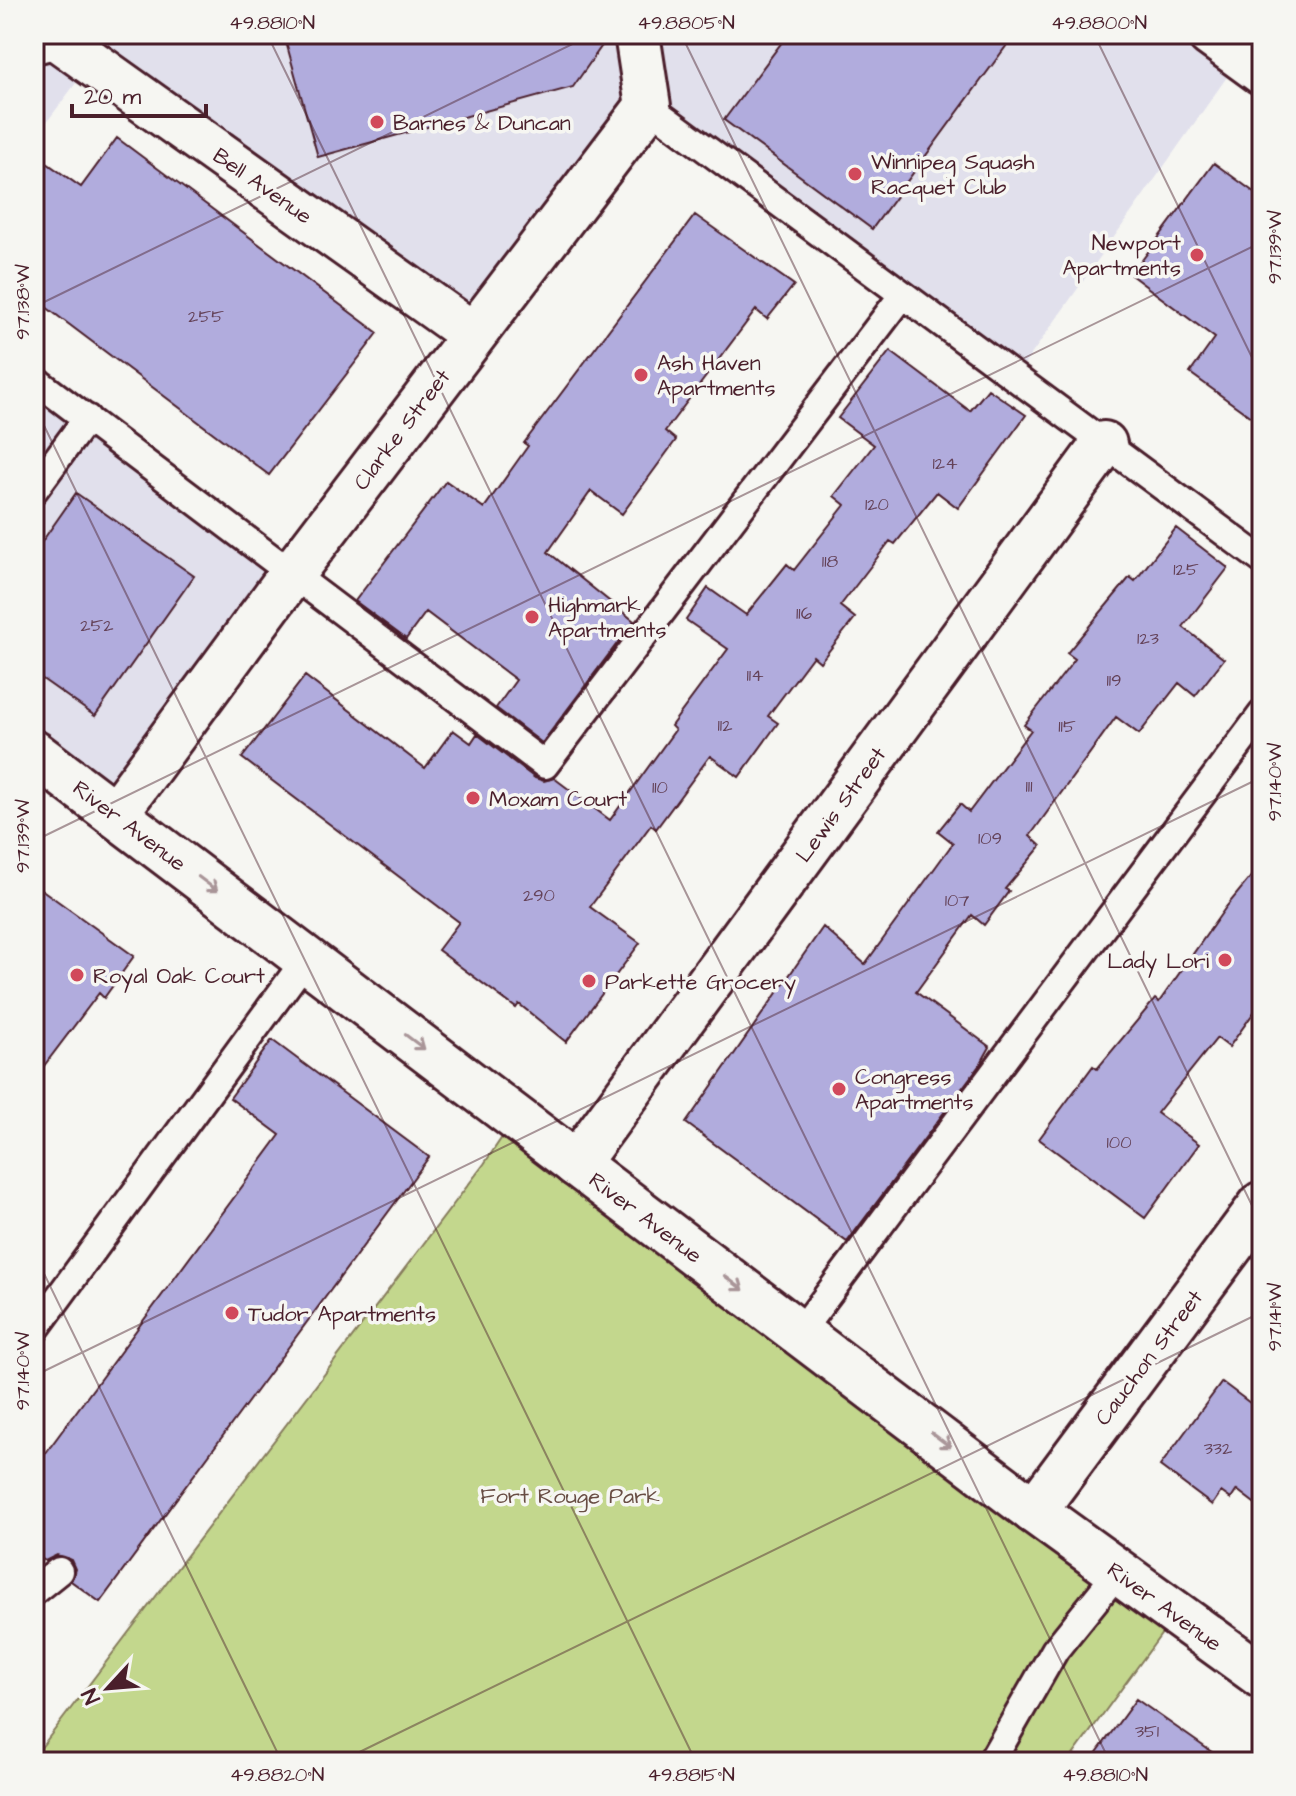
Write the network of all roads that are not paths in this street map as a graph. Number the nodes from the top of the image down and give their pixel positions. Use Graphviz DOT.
graph roads {
  1 [pos="637,34"];
  2 [pos="1210,34"];
  3 [pos="50,37"];
  4 [pos="1262,72"];
  5 [pos="648,106"];
  6 [pos="902,296"];
  7 [pos="472,334"];
  8 [pos="34,379"];
  9 [pos="87,418"];
  10 [pos="1104,444"];
  11 [pos="34,490"];
  12 [pos="1262,560"];
  13 [pos="291,575"];
  14 [pos="1262,714"];
  15 [pos="34,753"];
  16 [pos="115,814"];
  17 [pos="306,959"];
  18 [pos="576,1164"];
  19 [pos="1262,1204"];
  20 [pos="34,1331"];
  21 [pos="800,1332"];
  22 [pos="1034,1511"];
  23 [pos="59,1571"];
  24 [pos="1118,1572"];
  25 [pos="34,1591"];
  26 [pos="1261,1672"];
  27 [pos="991,1762"];
  1 -- 5 [label="street"];
  2 -- 4 [label="street"];
  3 -- 7 [label="street, Bell Avenue"];
  5 -- 6 [label="lane"];
  5 -- 7 [label="street, Clarke Street"];
  6 -- 10 [label="lane"];
  6 -- 13 [label="lane"];
  7 -- 13 [label="street, Clarke Street"];
  8 -- 9 [label="lane"];
  9 -- 11 [label="lane"];
  9 -- 13 [label="lane"];
  10 -- 12 [label="lane"];
  10 -- 18 [label="street, Lewis Street"];
  13 -- 16 [label="street, Clarke Street"];
  14 -- 21 [label="lane"];
  15 -- 16 [label="street, River Avenue"];
  16 -- 17 [label="street, River Avenue, one-way"];
  17 -- 18 [label="street, River Avenue, one-way"];
  17 -- 20 [label="lane"];
  18 -- 21 [label="street, River Avenue, one-way"];
  19 -- 22 [label="street, Cauchon Street"];
  21 -- 22 [label="street, River Avenue, one-way"];
  22 -- 24 [label="street, River Avenue"];
  23 -- 25 [label="lane"];
  24 -- 26 [label="street, River Avenue"];
  24 -- 27 [label="lane"];
}
